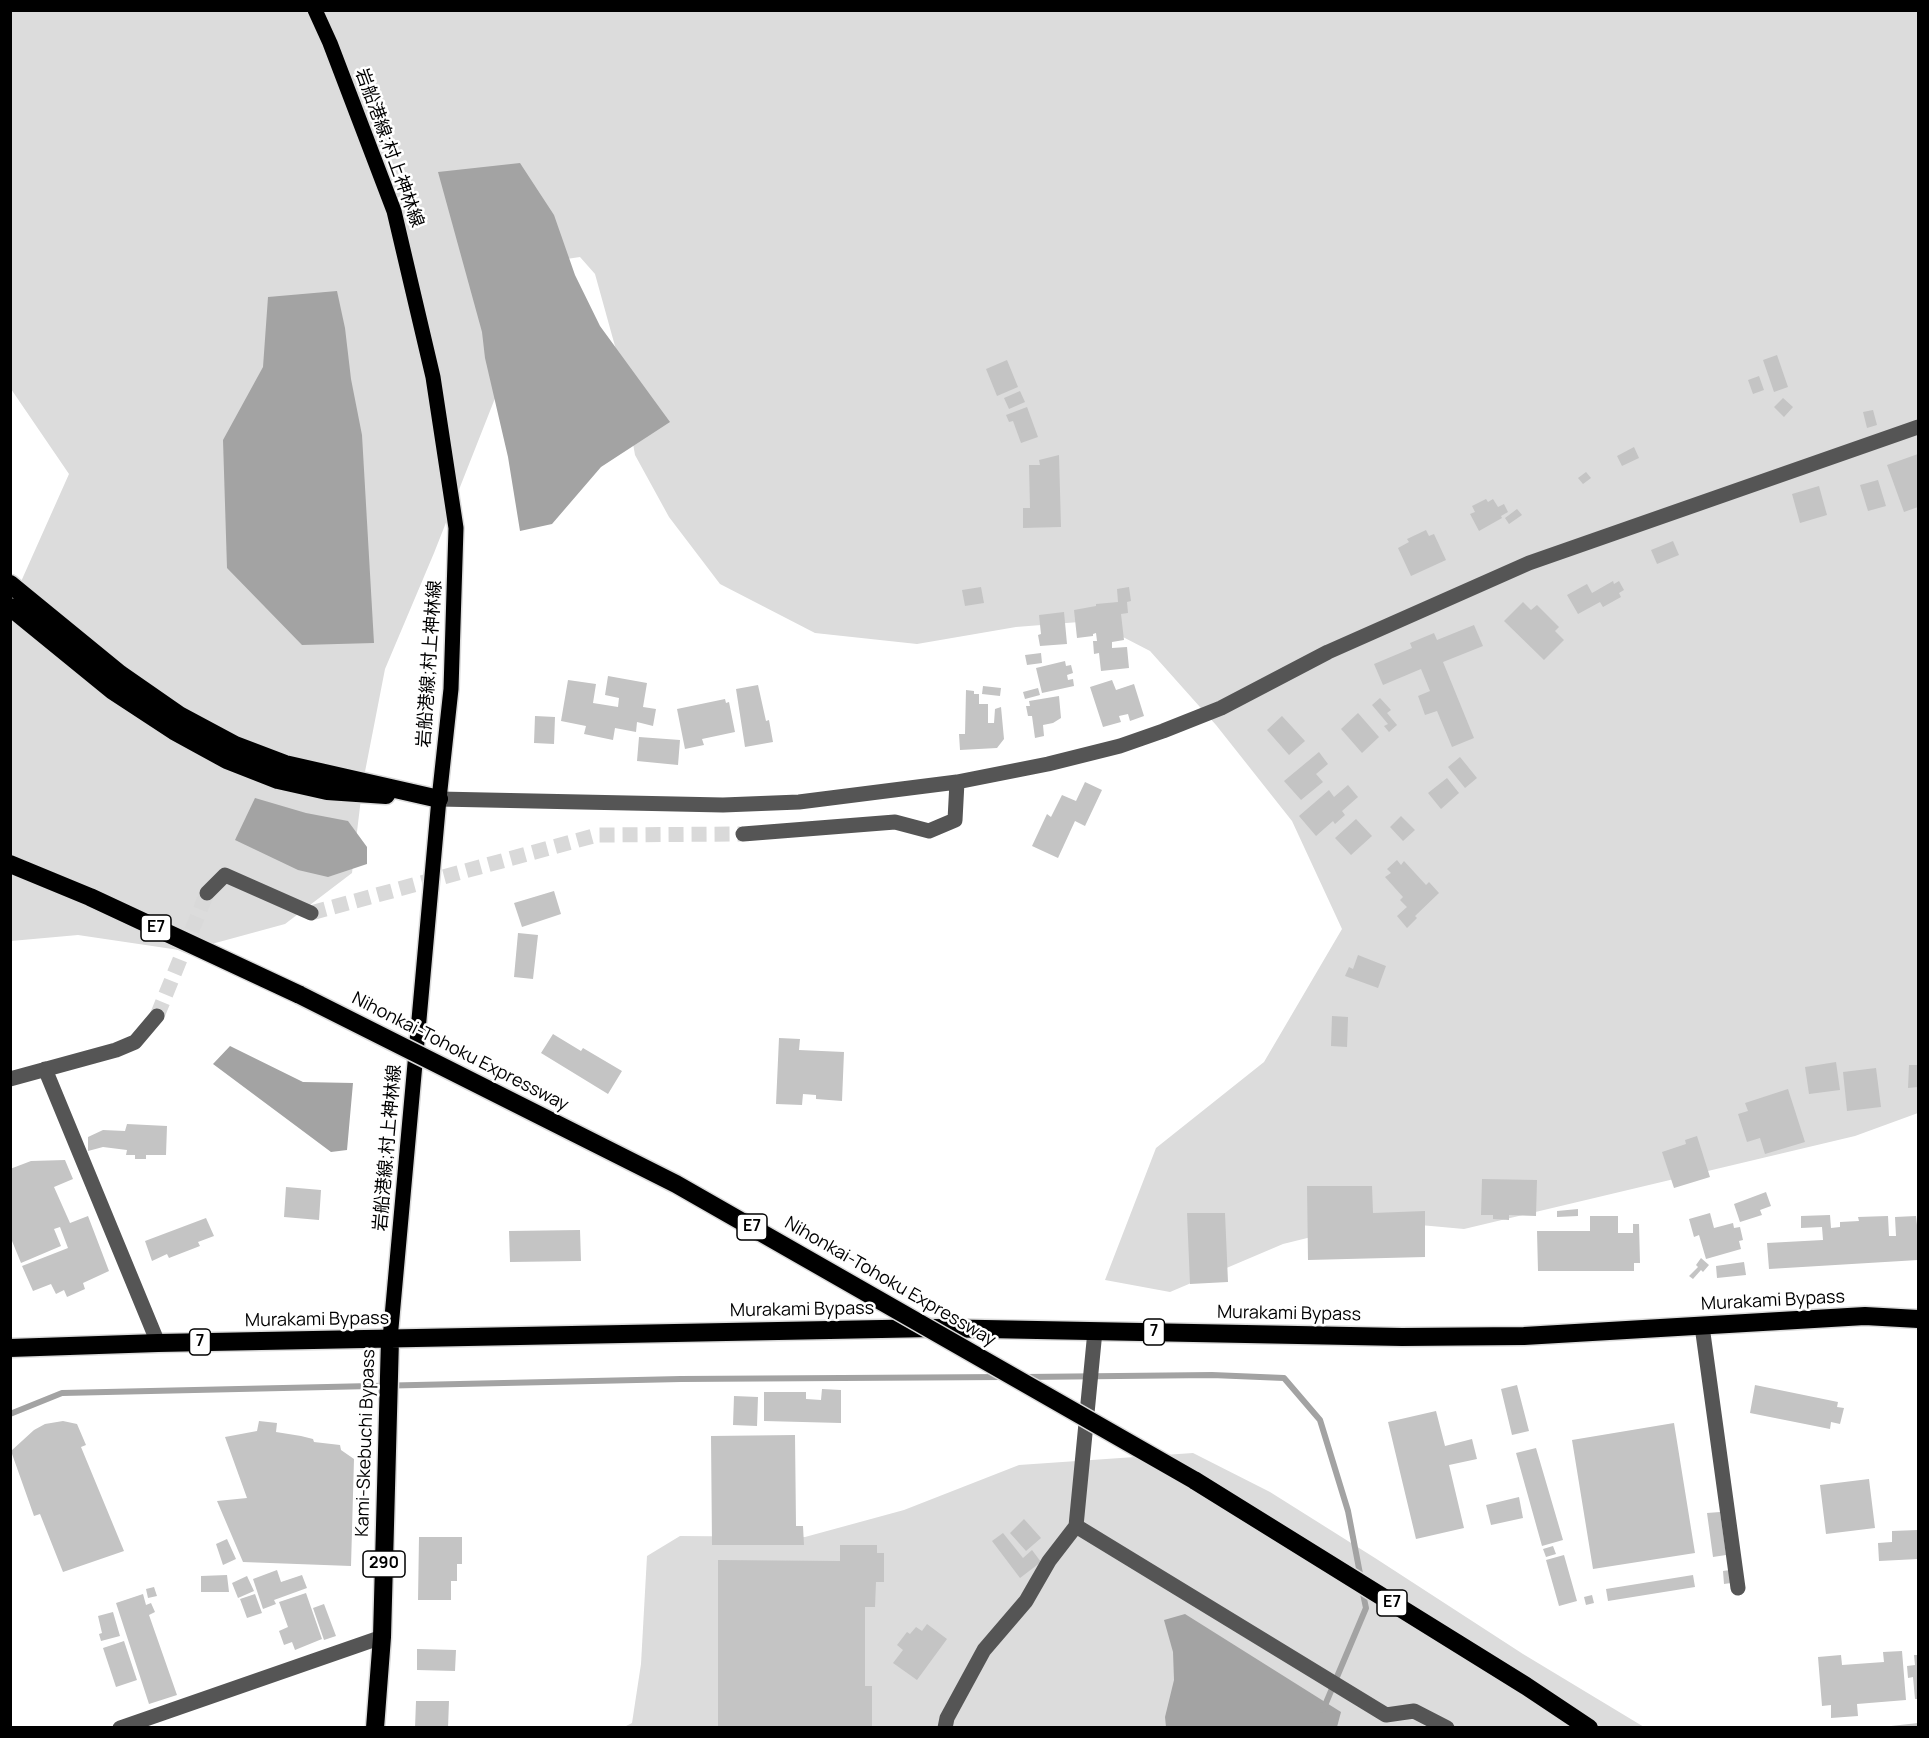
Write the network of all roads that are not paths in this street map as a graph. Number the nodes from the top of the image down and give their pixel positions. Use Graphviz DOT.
graph roads {
  1 [pos="315,10"];
  2 [pos="1918,428"];
  3 [pos="10,584"];
  4 [pos="10,608"];
  5 [pos="957,782"];
  6 [pos="439,799"];
  7 [pos="743,834"];
  8 [pos="10,864"];
  9 [pos="207,893"];
  10 [pos="311,912"];
  11 [pos="157,1016"];
  12 [pos="45,1069"];
  13 [pos="10,1079"];
  14 [pos="1918,1319"];
  15 [pos="1702,1326"];
  16 [pos="1095,1331"];
  17 [pos="390,1340"];
  18 [pos="158,1343"];
  19 [pos="10,1348"];
  20 [pos="1076,1526"];
  21 [pos="1738,1588"];
  22 [pos="382,1637"];
  23 [pos="1388,1721"];
  24 [pos="120,1728"];
  25 [pos="375,1728"];
  26 [pos="945,1728"];
  27 [pos="1447,1728"];
  28 [pos="1589,1728"];
  1 -- 6 [label="main road, 岩船港線;村上神林線"];
  2 -- 5 [label="street"];
  3 -- 6 [label="highway"];
  4 -- 6 [label="highway"];
  5 -- 6 [label="street"];
  5 -- 7 [label="street"];
  6 -- 17 [label="main road, 岩船港線;村上神林線"];
  8 -- 28 [label="highway, Nihonkai-Tohoku Expressway / E7, bridge"];
  9 -- 10 [label="street"];
  11 -- 12 [label="street"];
  12 -- 13 [label="street"];
  12 -- 18 [label="street"];
  14 -- 15 [label="highway, Murakami Bypass / 7"];
  15 -- 16 [label="highway, Murakami Bypass / 7"];
  15 -- 21 [label="street"];
  16 -- 17 [label="highway, Murakami Bypass / 7"];
  16 -- 20 [label="street"];
  17 -- 18 [label="highway, Murakami Bypass / 7"];
  17 -- 22 [label="highway, Kami-Skebuchi Bypass / 290"];
  18 -- 19 [label="highway, Murakami Bypass / 7"];
  20 -- 23 [label="street"];
  20 -- 26 [label="street"];
  22 -- 24 [label="street"];
  22 -- 25 [label="highway, Kami-Skebuchi Bypass / 290"];
  23 -- 27 [label="street"];
}
